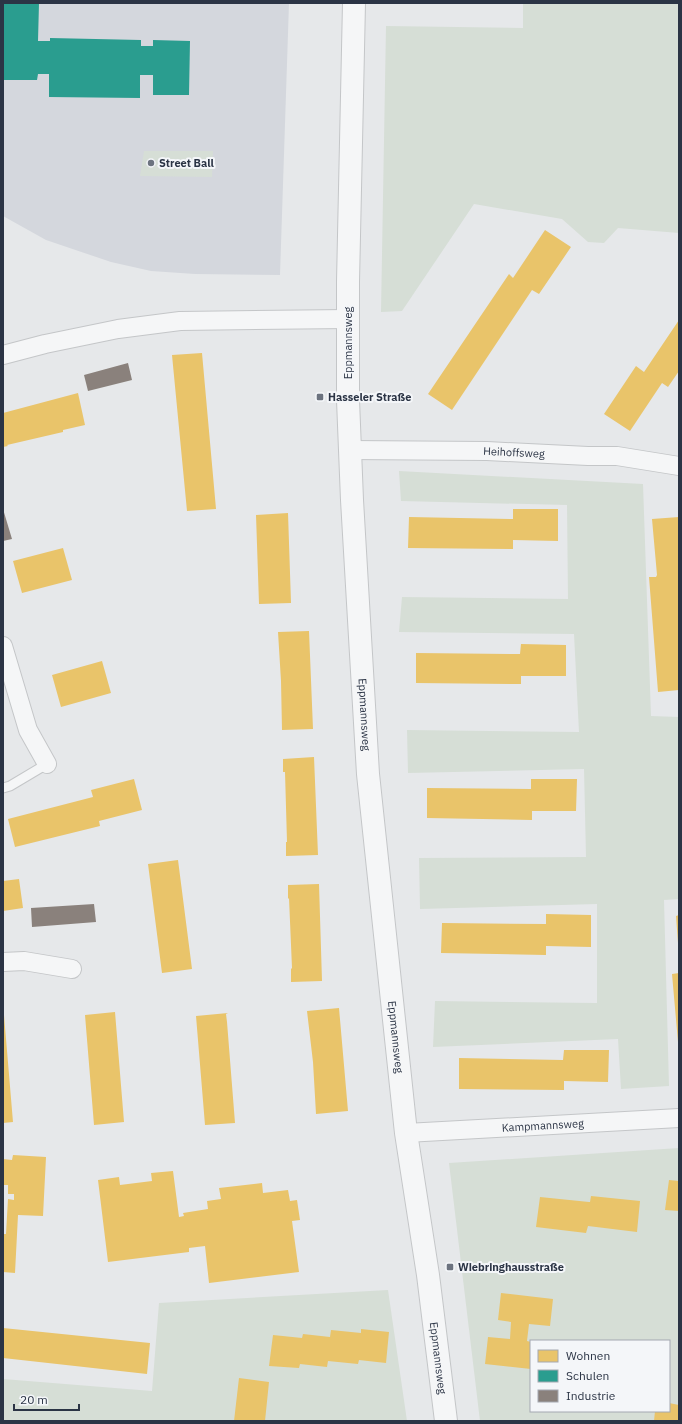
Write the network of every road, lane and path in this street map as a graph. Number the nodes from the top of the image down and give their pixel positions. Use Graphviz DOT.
graph roads {
  1 [pos="354,3"];
  2 [pos="348,319"];
  3 [pos="3,355"];
  4 [pos="349,450"];
  5 [pos="679,466"];
  6 [pos="3,646"];
  7 [pos="48,764"];
  8 [pos="3,788"];
  9 [pos="3,962"];
  10 [pos="72,969"];
  11 [pos="679,1118"];
  12 [pos="406,1133"];
  13 [pos="446,1421"];
  1 -- 2 [label="street, Eppmannsweg"];
  2 -- 3 [label="street"];
  2 -- 4 [label="street, Eppmannsweg"];
  4 -- 5 [label="street, Heihoffsweg"];
  4 -- 12 [label="street, Eppmannsweg"];
  6 -- 7 [label="street"];
  7 -- 8 [label="lane"];
  9 -- 10 [label="street"];
  11 -- 12 [label="street, Kampmannsweg"];
  12 -- 13 [label="street, Eppmannsweg"];
}
